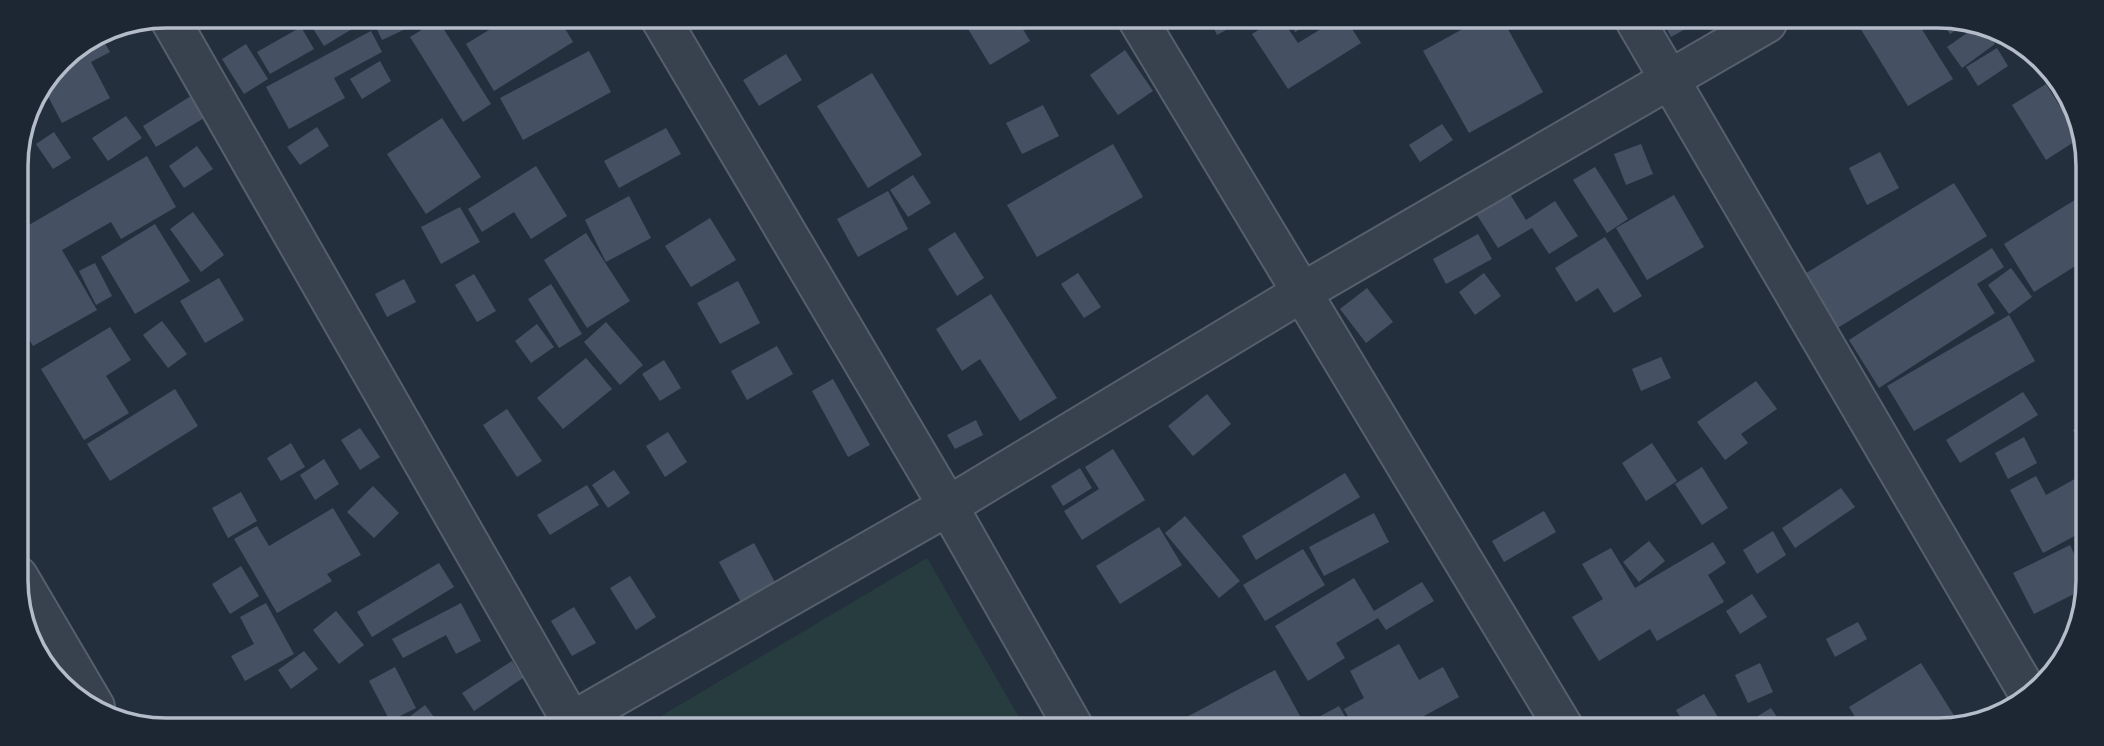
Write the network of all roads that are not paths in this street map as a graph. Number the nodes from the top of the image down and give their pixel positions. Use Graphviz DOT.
graph roads {
  1 [pos="175,28"];
  2 [pos="666,28"];
  3 [pos="1143,28"];
  4 [pos="1639,28"];
  5 [pos="1758,28"];
  6 [pos="1669,79"];
  7 [pos="1301,293"];
  8 [pos="948,506"];
  9 [pos="29,595"];
  10 [pos="2025,687"];
  11 [pos="87,693"];
  12 [pos="568,718"];
  13 [pos="580,718"];
  14 [pos="1068,718"];
  15 [pos="1558,718"];
  1 -- 12 [label="street"];
  2 -- 8 [label="street"];
  3 -- 7 [label="street"];
  4 -- 6 [label="street"];
  5 -- 6 [label="street"];
  6 -- 7 [label="street"];
  6 -- 10 [label="street"];
  7 -- 8 [label="street"];
  7 -- 15 [label="street"];
  8 -- 13 [label="street"];
  8 -- 14 [label="street"];
  9 -- 11 [label="street"];
}
